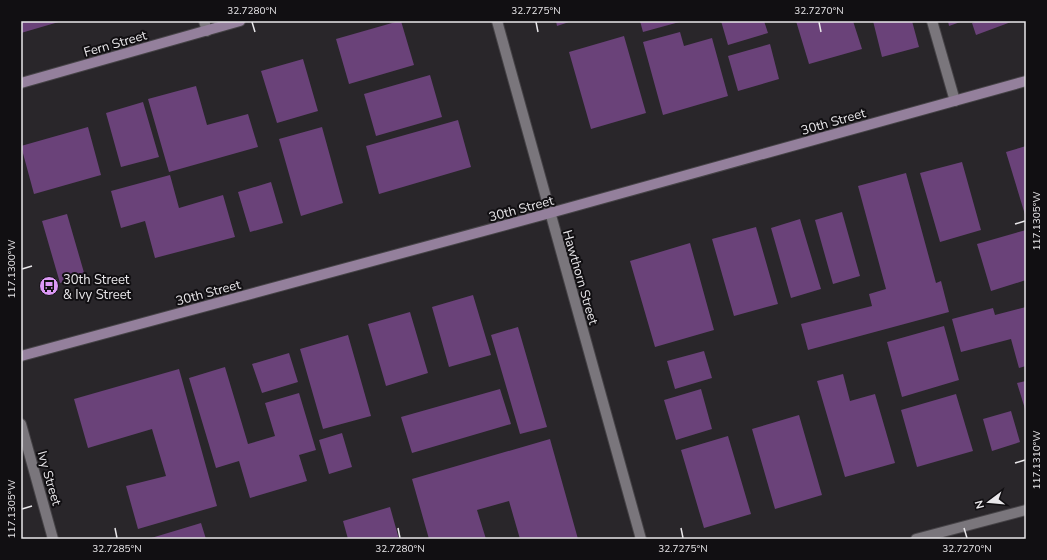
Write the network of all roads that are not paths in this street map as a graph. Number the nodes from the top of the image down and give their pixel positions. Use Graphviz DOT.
graph roads {
  1 [pos="240,21"];
  2 [pos="496,21"];
  3 [pos="932,21"];
  4 [pos="205,26"];
  5 [pos="1026,81"];
  6 [pos="21,83"];
  7 [pos="954,101"];
  8 [pos="550,214"];
  9 [pos="21,356"];
  10 [pos="21,424"];
  11 [pos="1026,510"];
  12 [pos="53,539"];
  13 [pos="641,539"];
  14 [pos="916,539"];
  1 -- 4 [label="street, Fern Street"];
  2 -- 8 [label="street, Hawthorn Street"];
  3 -- 7 [label="street"];
  4 -- 6 [label="street, Fern Street"];
  5 -- 7 [label="street, 30th Street"];
  7 -- 8 [label="street, 30th Street"];
  8 -- 9 [label="street, 30th Street"];
  8 -- 13 [label="street, Hawthorn Street"];
  10 -- 12 [label="street, Ivy Street"];
  11 -- 14 [label="street"];
}
